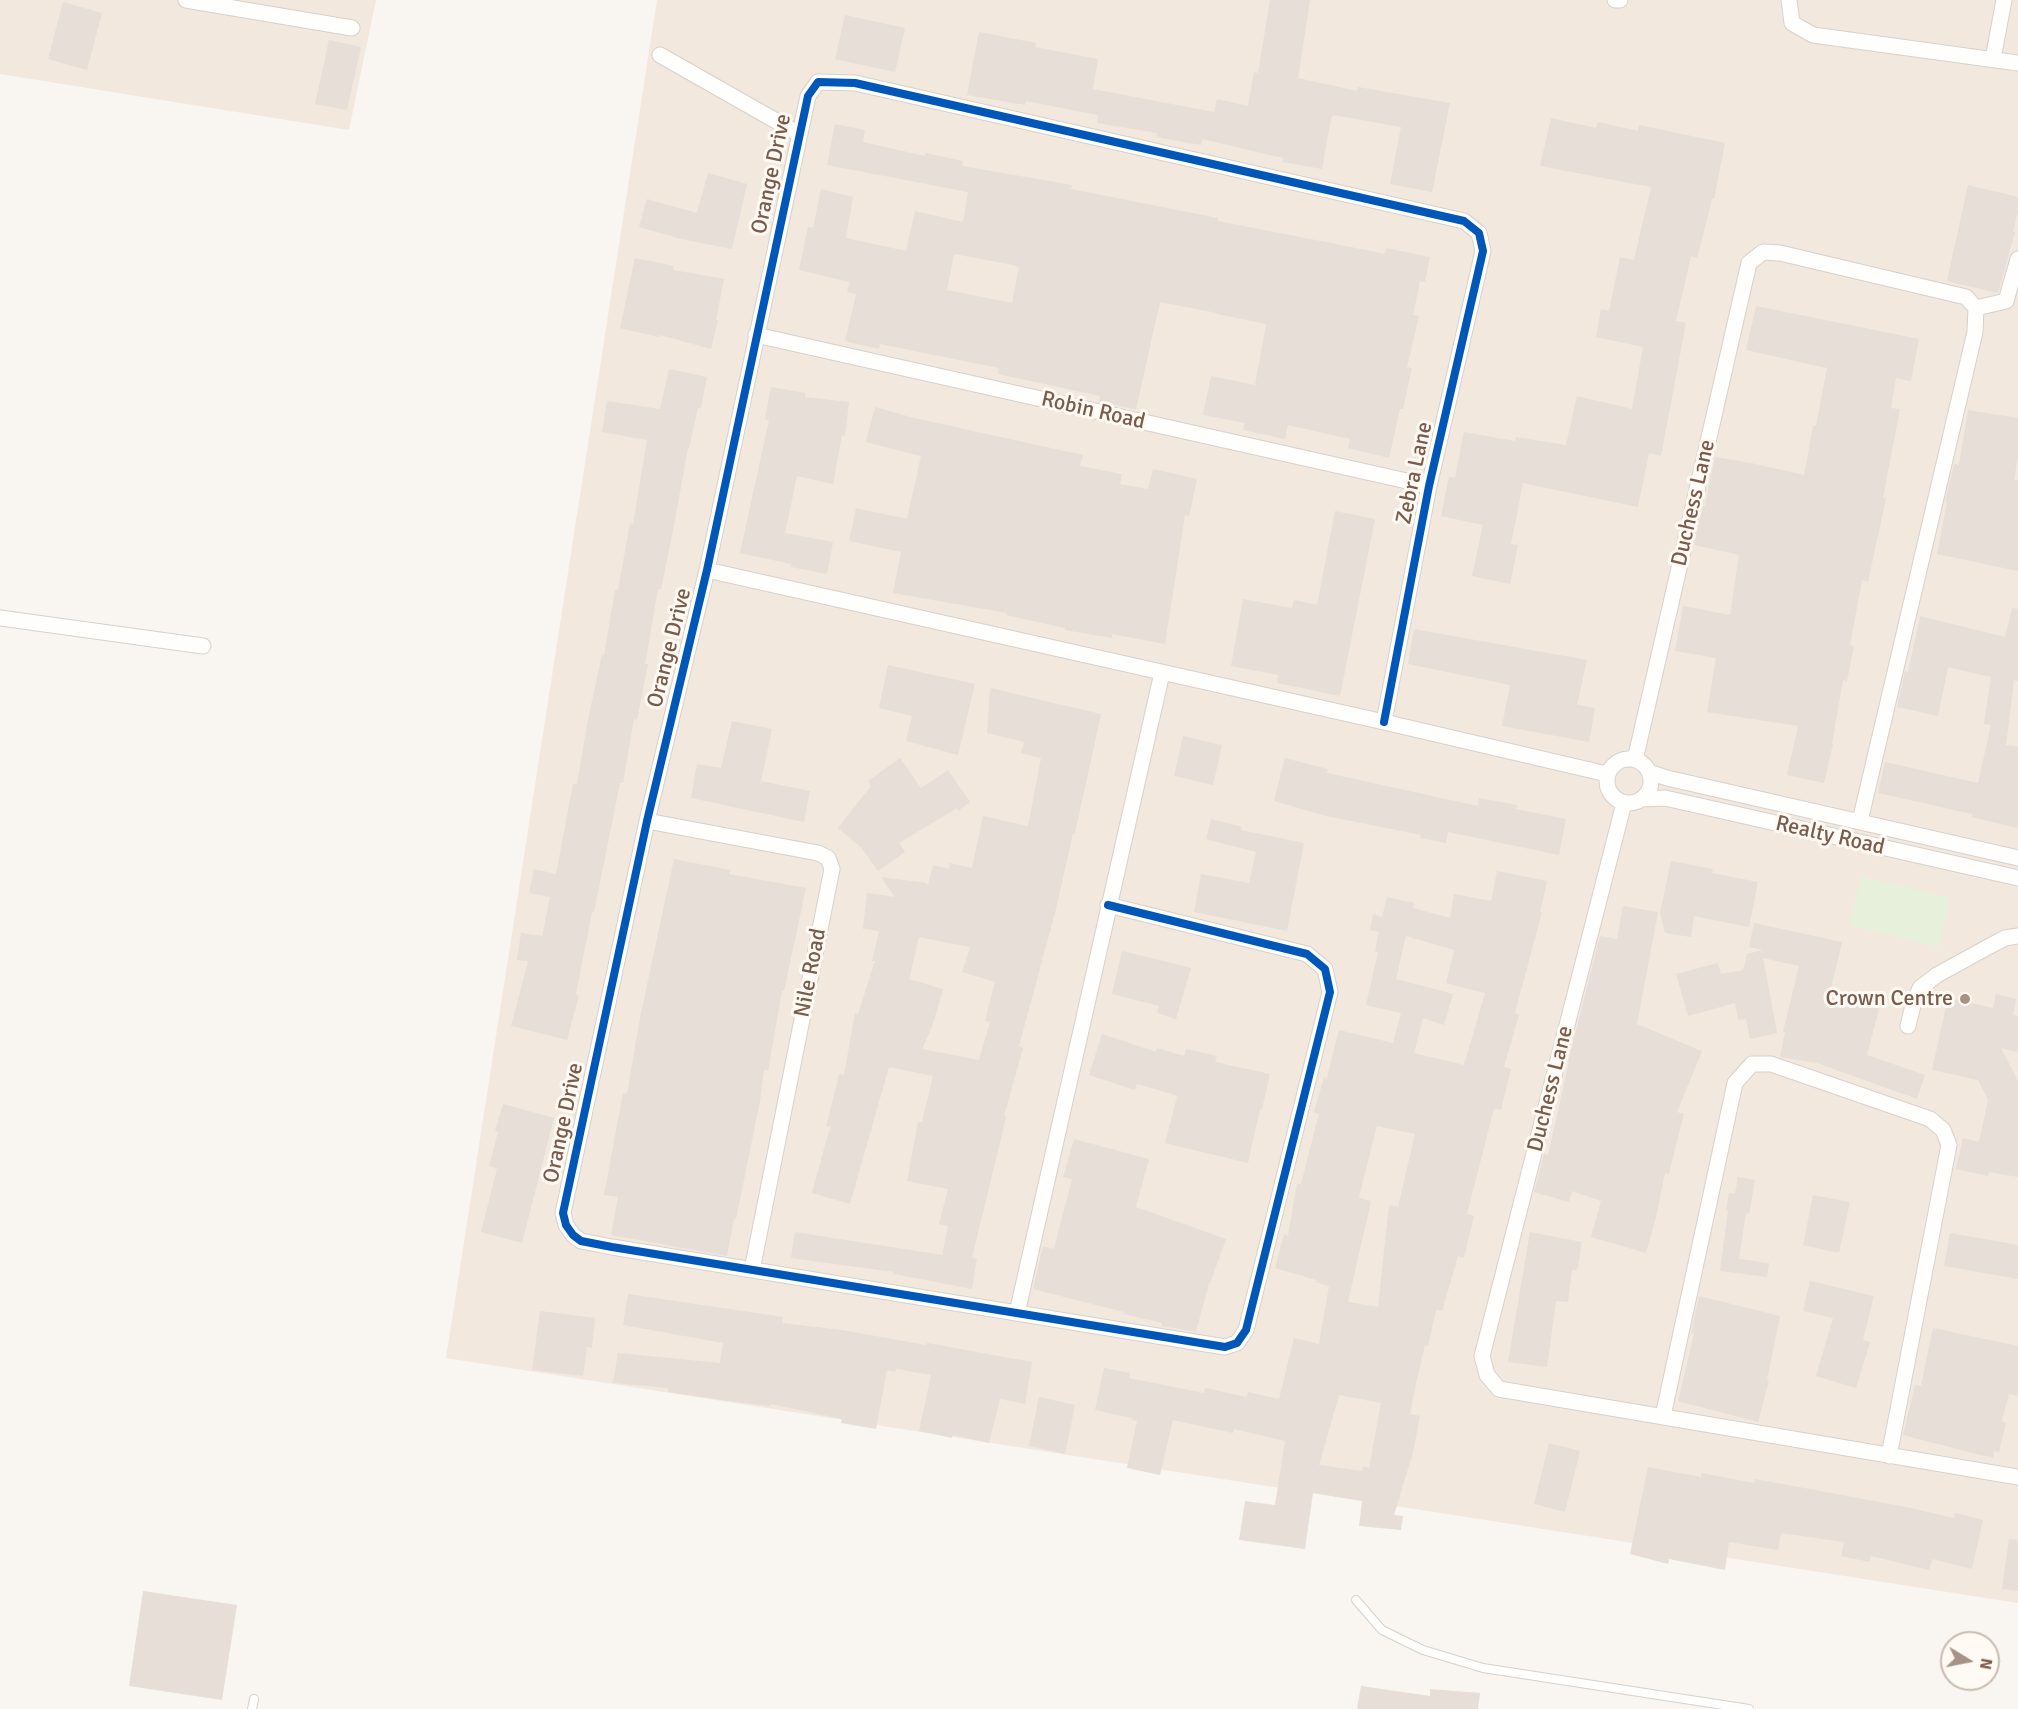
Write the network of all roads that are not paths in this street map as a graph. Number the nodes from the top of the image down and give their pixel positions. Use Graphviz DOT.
graph roads {
  1 [pos="186,0"];
  2 [pos="1615,0"];
  3 [pos="1620,0"];
  4 [pos="1789,0"];
  5 [pos="2004,0"];
  6 [pos="352,28"];
  7 [pos="660,55"];
  8 [pos="1993,59"];
  9 [pos="2018,63"];
  10 [pos="799,134"];
  11 [pos="1479,233"];
  12 [pos="2018,259"];
  13 [pos="1976,308"];
  14 [pos="756,335"];
  15 [pos="1429,486"];
  16 [pos="707,570"];
  17 [pos="0,618"];
  18 [pos="203,646"];
  19 [pos="1162,673"];
  20 [pos="1384,722"];
  21 [pos="1635,760"];
  22 [pos="1649,772"];
  23 [pos="1607,774"];
  24 [pos="1641,799"];
  25 [pos="1624,803"];
  26 [pos="647,821"];
  27 [pos="1860,821"];
  28 [pos="2018,858"];
  29 [pos="2018,878"];
  30 [pos="1108,905"];
  31 [pos="2018,936"];
  32 [pos="1908,1026"];
  33 [pos="752,1270"];
  34 [pos="1017,1313"];
  35 [pos="1663,1416"];
  36 [pos="1889,1456"];
  37 [pos="2018,1477"];
  38 [pos="1356,1600"];
  39 [pos="254,1699"];
  40 [pos="252,1709"];
  41 [pos="1749,1709"];
  1 -- 6 [label="street"];
  2 -- 3 [label="street"];
  4 -- 8 [label="street"];
  5 -- 8 [label="street"];
  7 -- 10 [label="street"];
  8 -- 9 [label="street"];
  10 -- 11 [label="street, Orange Drive"];
  10 -- 14 [label="street, Orange Drive"];
  11 -- 15 [label="street, Zebra Lane"];
  12 -- 13 [label="street"];
  13 -- 21 [label="street, Duchess Lane"];
  13 -- 27 [label="street"];
  14 -- 15 [label="street, Robin Road"];
  14 -- 16 [label="street, Orange Drive"];
  15 -- 20 [label="street, Zebra Lane"];
  16 -- 19 [label="street"];
  16 -- 26 [label="street, Orange Drive"];
  17 -- 18 [label="street"];
  19 -- 20 [label="street"];
  19 -- 30 [label="street"];
  20 -- 23 [label="street"];
  21 -- 22 [label="street"];
  21 -- 23 [label="street"];
  22 -- 24 [label="street"];
  22 -- 27 [label="street, Realty Road"];
  23 -- 25 [label="street"];
  24 -- 25 [label="street"];
  24 -- 29 [label="street, Realty Road"];
  25 -- 35 [label="street, Duchess Lane"];
  26 -- 33 [label="street, Nile Road"];
  26 -- 33 [label="street, Orange Drive"];
  27 -- 28 [label="street, Realty Road"];
  30 -- 34 [label="street"];
  30 -- 34 [label="street"];
  31 -- 32 [label="street"];
  33 -- 34 [label="street"];
  35 -- 36 [label="street"];
  35 -- 36 [label="street"];
  36 -- 37 [label="street"];
  38 -- 41 [label="lane"];
  39 -- 40 [label="lane"];
}
